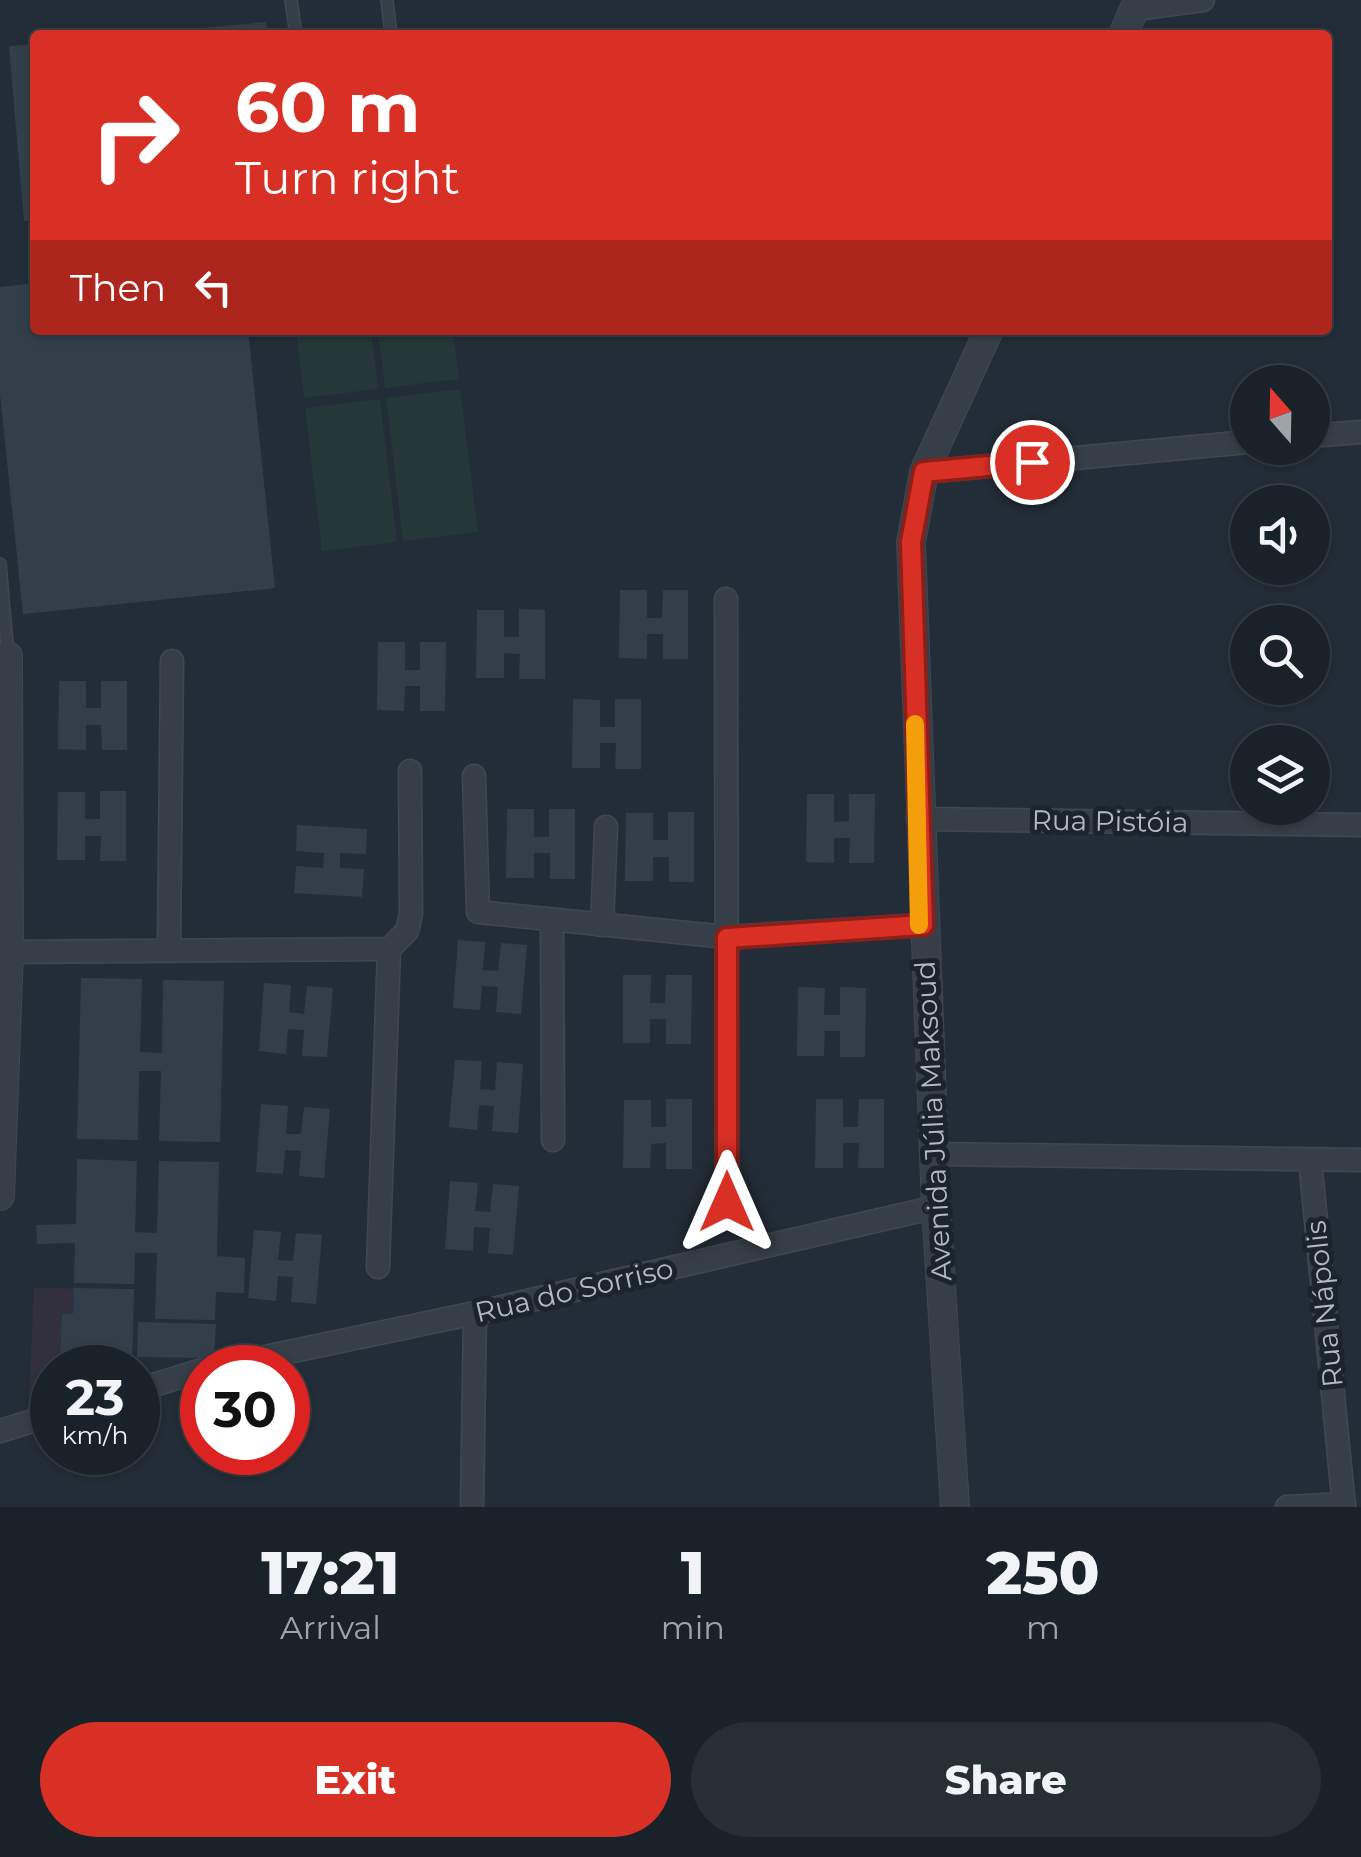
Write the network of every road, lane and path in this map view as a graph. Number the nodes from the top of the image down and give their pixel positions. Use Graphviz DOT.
graph roads {
  1 [pos="292,0"];
  2 [pos="387,0"];
  3 [pos="1203,0"];
  4 [pos="1132,15"];
  5 [pos="295,30"];
  6 [pos="390,30"];
  7 [pos="987,335"];
  8 [pos="1361,432"];
  9 [pos="1330,435"];
  10 [pos="1230,444"];
  11 [pos="924,472"];
  12 [pos="0,564"];
  13 [pos="726,600"];
  14 [pos="8,656"];
  15 [pos="172,660"];
  16 [pos="410,771"];
  17 [pos="474,776"];
  18 [pos="918,819"];
  19 [pos="1361,825"];
  20 [pos="606,827"];
  21 [pos="552,920"];
  22 [pos="602,924"];
  23 [pos="923,925"];
  24 [pos="727,938"];
  25 [pos="169,948"];
  26 [pos="389,949"];
  27 [pos="9,952"];
  28 [pos="2,1036"];
  29 [pos="1,1077"];
  30 [pos="553,1140"];
  31 [pos="937,1154"];
  32 [pos="1310,1160"];
  33 [pos="1361,1160"];
  34 [pos="0,1196"];
  35 [pos="727,1202"];
  36 [pos="936,1207"];
  37 [pos="378,1267"];
  38 [pos="475,1313"];
  39 [pos="310,1348"];
  40 [pos="30,1422"];
  41 [pos="0,1431"];
  42 [pos="1344,1505"];
  43 [pos="472,1507"];
  44 [pos="955,1507"];
  45 [pos="1287,1507"];
  1 -- 5 [label="lane"];
  2 -- 6 [label="lane"];
  3 -- 4 [label="street"];
  7 -- 11 [label="street, Avenida Júlia Maksoud"];
  8 -- 9 [label="street"];
  10 -- 11 [label="street"];
  11 -- 18 [label="street, Avenida Júlia Maksoud"];
  12 -- 14 [label="lane"];
  13 -- 24 [label="street"];
  14 -- 27 [label="street"];
  15 -- 25 [label="street"];
  16 -- 26 [label="street"];
  17 -- 21 [label="street"];
  18 -- 19 [label="street, Rua Pistóia"];
  18 -- 23 [label="street, Avenida Júlia Maksoud"];
  20 -- 22 [label="street"];
  21 -- 22 [label="street"];
  21 -- 30 [label="street"];
  22 -- 24 [label="street"];
  23 -- 24 [label="street"];
  23 -- 31 [label="street, Avenida Júlia Maksoud"];
  24 -- 35 [label="street"];
  25 -- 26 [label="street"];
  25 -- 27 [label="street"];
  26 -- 37 [label="street"];
  27 -- 28 [label="street"];
  28 -- 29 [label="street"];
  29 -- 34 [label="street"];
  31 -- 32 [label="street"];
  31 -- 36 [label="street, Avenida Júlia Maksoud"];
  32 -- 33 [label="street"];
  32 -- 42 [label="street, Rua Nápolis"];
  36 -- 38 [label="street, Rua do Sorriso"];
  36 -- 44 [label="street, Avenida Júlia Maksoud"];
  38 -- 39 [label="street, Rua do Sorriso"];
  38 -- 43 [label="street"];
  40 -- 41 [label="street"];
  42 -- 45 [label="street"];
}
